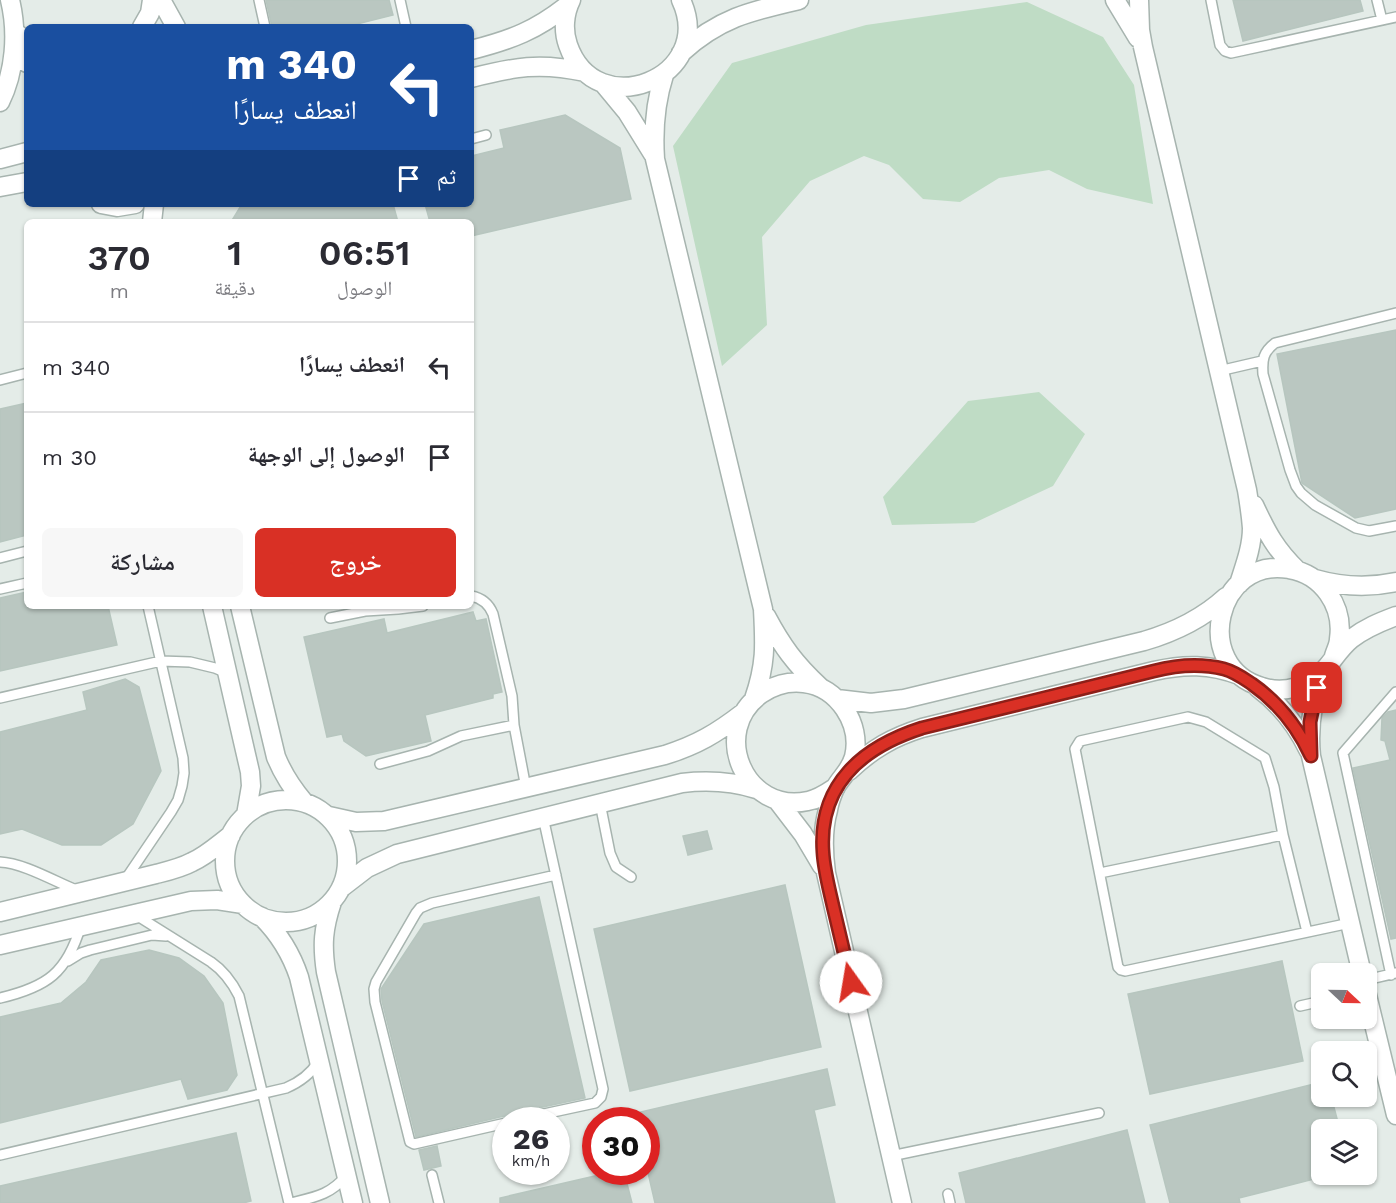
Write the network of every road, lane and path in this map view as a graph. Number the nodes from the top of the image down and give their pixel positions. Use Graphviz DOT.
graph roads {
  1 [pos="152,0"];
  2 [pos="161,0"];
  3 [pos="259,0"];
  4 [pos="400,0"];
  5 [pos="681,0"];
  6 [pos="799,0"];
  7 [pos="1114,0"];
  8 [pos="1139,0"];
  9 [pos="1211,0"];
  10 [pos="1377,0"];
  11 [pos="570,2"];
  12 [pos="12,7"];
  13 [pos="1396,17"];
  14 [pos="1382,21"];
  15 [pos="144,24"];
  16 [pos="174,24"];
  17 [pos="264,24"];
  18 [pos="405,24"];
  19 [pos="24,32"];
  20 [pos="1143,47"];
  21 [pos="474,49"];
  22 [pos="24,52"];
  23 [pos="681,53"];
  24 [pos="585,72"];
  25 [pos="664,75"];
  26 [pos="474,77"];
  27 [pos="603,83"];
  28 [pos="0,102"];
  29 [pos="486,135"];
  30 [pos="474,138"];
  31 [pos="24,153"];
  32 [pos="0,159"];
  33 [pos="655,159"];
  34 [pos="24,183"];
  35 [pos="0,187"];
  36 [pos="97,207"];
  37 [pos="107,219"];
  38 [pos="1396,313"];
  39 [pos="1262,361"];
  40 [pos="1219,371"];
  41 [pos="24,374"];
  42 [pos="0,380"];
  43 [pos="1247,490"];
  44 [pos="1396,526"];
  45 [pos="24,552"];
  46 [pos="0,558"];
  47 [pos="1306,575"];
  48 [pos="1396,582"];
  49 [pos="24,584"];
  50 [pos="1235,587"];
  51 [pos="0,589"];
  52 [pos="474,597"];
  53 [pos="149,609"];
  54 [pos="213,609"];
  55 [pos="241,609"];
  56 [pos="398,609"];
  57 [pos="763,609"];
  58 [pos="1396,616"];
  59 [pos="330,618"];
  60 [pos="1334,656"];
  61 [pos="161,661"];
  62 [pos="1323,672"];
  63 [pos="227,673"];
  64 [pos="1244,678"];
  65 [pos="1396,692"];
  66 [pos="830,694"];
  67 [pos="0,698"];
  68 [pos="749,705"];
  69 [pos="514,725"];
  70 [pos="1311,756"];
  71 [pos="380,764"];
  72 [pos="848,772"];
  73 [pos="836,787"];
  74 [pos="526,788"];
  75 [pos="756,789"];
  76 [pos="777,800"];
  77 [pos="304,802"];
  78 [pos="600,803"];
  79 [pos="246,815"];
  80 [pos="329,816"];
  81 [pos="543,817"];
  82 [pos="231,835"];
  83 [pos="1283,835"];
  84 [pos="0,862"];
  85 [pos="826,873"];
  86 [pos="1100,873"];
  87 [pos="555,875"];
  88 [pos="631,877"];
  89 [pos="124,882"];
  90 [pos="80,892"];
  91 [pos="337,895"];
  92 [pos="243,904"];
  93 [pos="0,912"];
  94 [pos="134,913"];
  95 [pos="262,917"];
  96 [pos="1350,922"];
  97 [pos="81,925"];
  98 [pos="1307,932"];
  99 [pos="172,938"];
  100 [pos="0,945"];
  101 [pos="1359,963"];
  102 [pos="64,964"];
  103 [pos="1393,974"];
  104 [pos="1377,978"];
  105 [pos="0,998"];
  106 [pos="1311,1004"];
  107 [pos="1300,1006"];
  108 [pos="1377,1025"];
  109 [pos="319,1060"];
  110 [pos="1390,1065"];
  111 [pos="263,1093"];
  112 [pos="570,1108"];
  113 [pos="1099,1113"];
  114 [pos="1396,1115"];
  115 [pos="492,1126"];
  116 [pos="0,1155"];
  117 [pos="891,1156"];
  118 [pos="432,1175"];
  119 [pos="346,1176"];
  120 [pos="290,1203"];
  121 [pos="353,1203"];
  122 [pos="380,1203"];
  123 [pos="439,1203"];
  124 [pos="902,1203"];
  1 -- 15 [label="street"];
  2 -- 16 [label="street"];
  3 -- 17 [label="lane"];
  4 -- 18 [label="lane"];
  5 -- 23 [label="street"];
  6 -- 23 [label="street"];
  7 -- 20 [label="street"];
  8 -- 20 [label="street"];
  9 -- 14 [label="lane"];
  10 -- 14 [label="lane"];
  11 -- 21 [label="street"];
  11 -- 24 [label="street"];
  12 -- 19 [label="street"];
  12 -- 22 [label="street"];
  12 -- 28 [label="street"];
  13 -- 14 [label="lane"];
  20 -- 40 [label="street"];
  23 -- 25 [label="street"];
  24 -- 26 [label="street"];
  24 -- 27 [label="street"];
  25 -- 27 [label="street"];
  25 -- 33 [label="street"];
  27 -- 33 [label="street"];
  29 -- 30 [label="lane"];
  31 -- 32 [label="street"];
  33 -- 57 [label="street"];
  34 -- 35 [label="street"];
  36 -- 37 [label="street"];
  38 -- 39 [label="lane"];
  39 -- 40 [label="lane"];
  39 -- 44 [label="lane"];
  40 -- 43 [label="street"];
  41 -- 42 [label="lane"];
  43 -- 47 [label="street"];
  43 -- 50 [label="street"];
  45 -- 46 [label="lane"];
  47 -- 48 [label="street"];
  47 -- 50 [label="street"];
  47 -- 60 [label="street"];
  49 -- 51 [label="lane"];
  50 -- 64 [label="street"];
  50 -- 66 [label="street"];
  52 -- 69 [label="lane"];
  53 -- 61 [label="lane"];
  54 -- 63 [label="street"];
  55 -- 77 [label="street"];
  56 -- 59 [label="lane"];
  57 -- 66 [label="street"];
  57 -- 68 [label="street"];
  58 -- 60 [label="street"];
  60 -- 62 [label="street"];
  61 -- 63 [label="lane"];
  61 -- 67 [label="lane"];
  61 -- 89 [label="lane"];
  62 -- 64 [label="street"];
  62 -- 70 [label="street"];
  63 -- 79 [label="street"];
  64 -- 70 [label="street"];
  64 -- 72 [label="street"];
  65 -- 103 [label="lane"];
  66 -- 68 [label="street"];
  66 -- 72 [label="street"];
  68 -- 74 [label="street"];
  68 -- 75 [label="street"];
  69 -- 71 [label="lane"];
  69 -- 74 [label="lane"];
  70 -- 96 [label="street"];
  72 -- 73 [label="street"];
  73 -- 76 [label="street"];
  73 -- 85 [label="street"];
  74 -- 80 [label="street"];
  75 -- 76 [label="street"];
  75 -- 78 [label="street"];
  76 -- 85 [label="street"];
  77 -- 79 [label="street"];
  77 -- 80 [label="street"];
  78 -- 81 [label="street"];
  78 -- 88 [label="lane"];
  79 -- 82 [label="street"];
  80 -- 91 [label="street"];
  81 -- 87 [label="lane"];
  81 -- 91 [label="street"];
  82 -- 89 [label="street"];
  82 -- 92 [label="street"];
  83 -- 86 [label="lane"];
  83 -- 86 [label="lane"];
  83 -- 98 [label="lane"];
  84 -- 90 [label="lane"];
  85 -- 117 [label="street"];
  86 -- 98 [label="lane"];
  87 -- 112 [label="lane"];
  87 -- 115 [label="lane"];
  89 -- 90 [label="street"];
  90 -- 93 [label="street"];
  91 -- 95 [label="street"];
  91 -- 122 [label="street"];
  92 -- 94 [label="street"];
  92 -- 95 [label="street"];
  94 -- 97 [label="street"];
  94 -- 99 [label="lane"];
  95 -- 109 [label="street"];
  96 -- 98 [label="lane"];
  96 -- 101 [label="street"];
  97 -- 100 [label="street"];
  97 -- 102 [label="lane"];
  99 -- 102 [label="lane"];
  99 -- 111 [label="lane"];
  102 -- 105 [label="lane"];
  103 -- 104 [label="lane"];
  106 -- 107 [label="lane"];
  108 -- 110 [label="street"];
  109 -- 111 [label="lane"];
  109 -- 119 [label="street"];
  110 -- 114 [label="street"];
  111 -- 116 [label="lane"];
  111 -- 120 [label="lane"];
  113 -- 117 [label="lane"];
  117 -- 124 [label="street"];
  118 -- 123 [label="lane"];
  119 -- 120 [label="lane"];
  119 -- 121 [label="street"];
}
